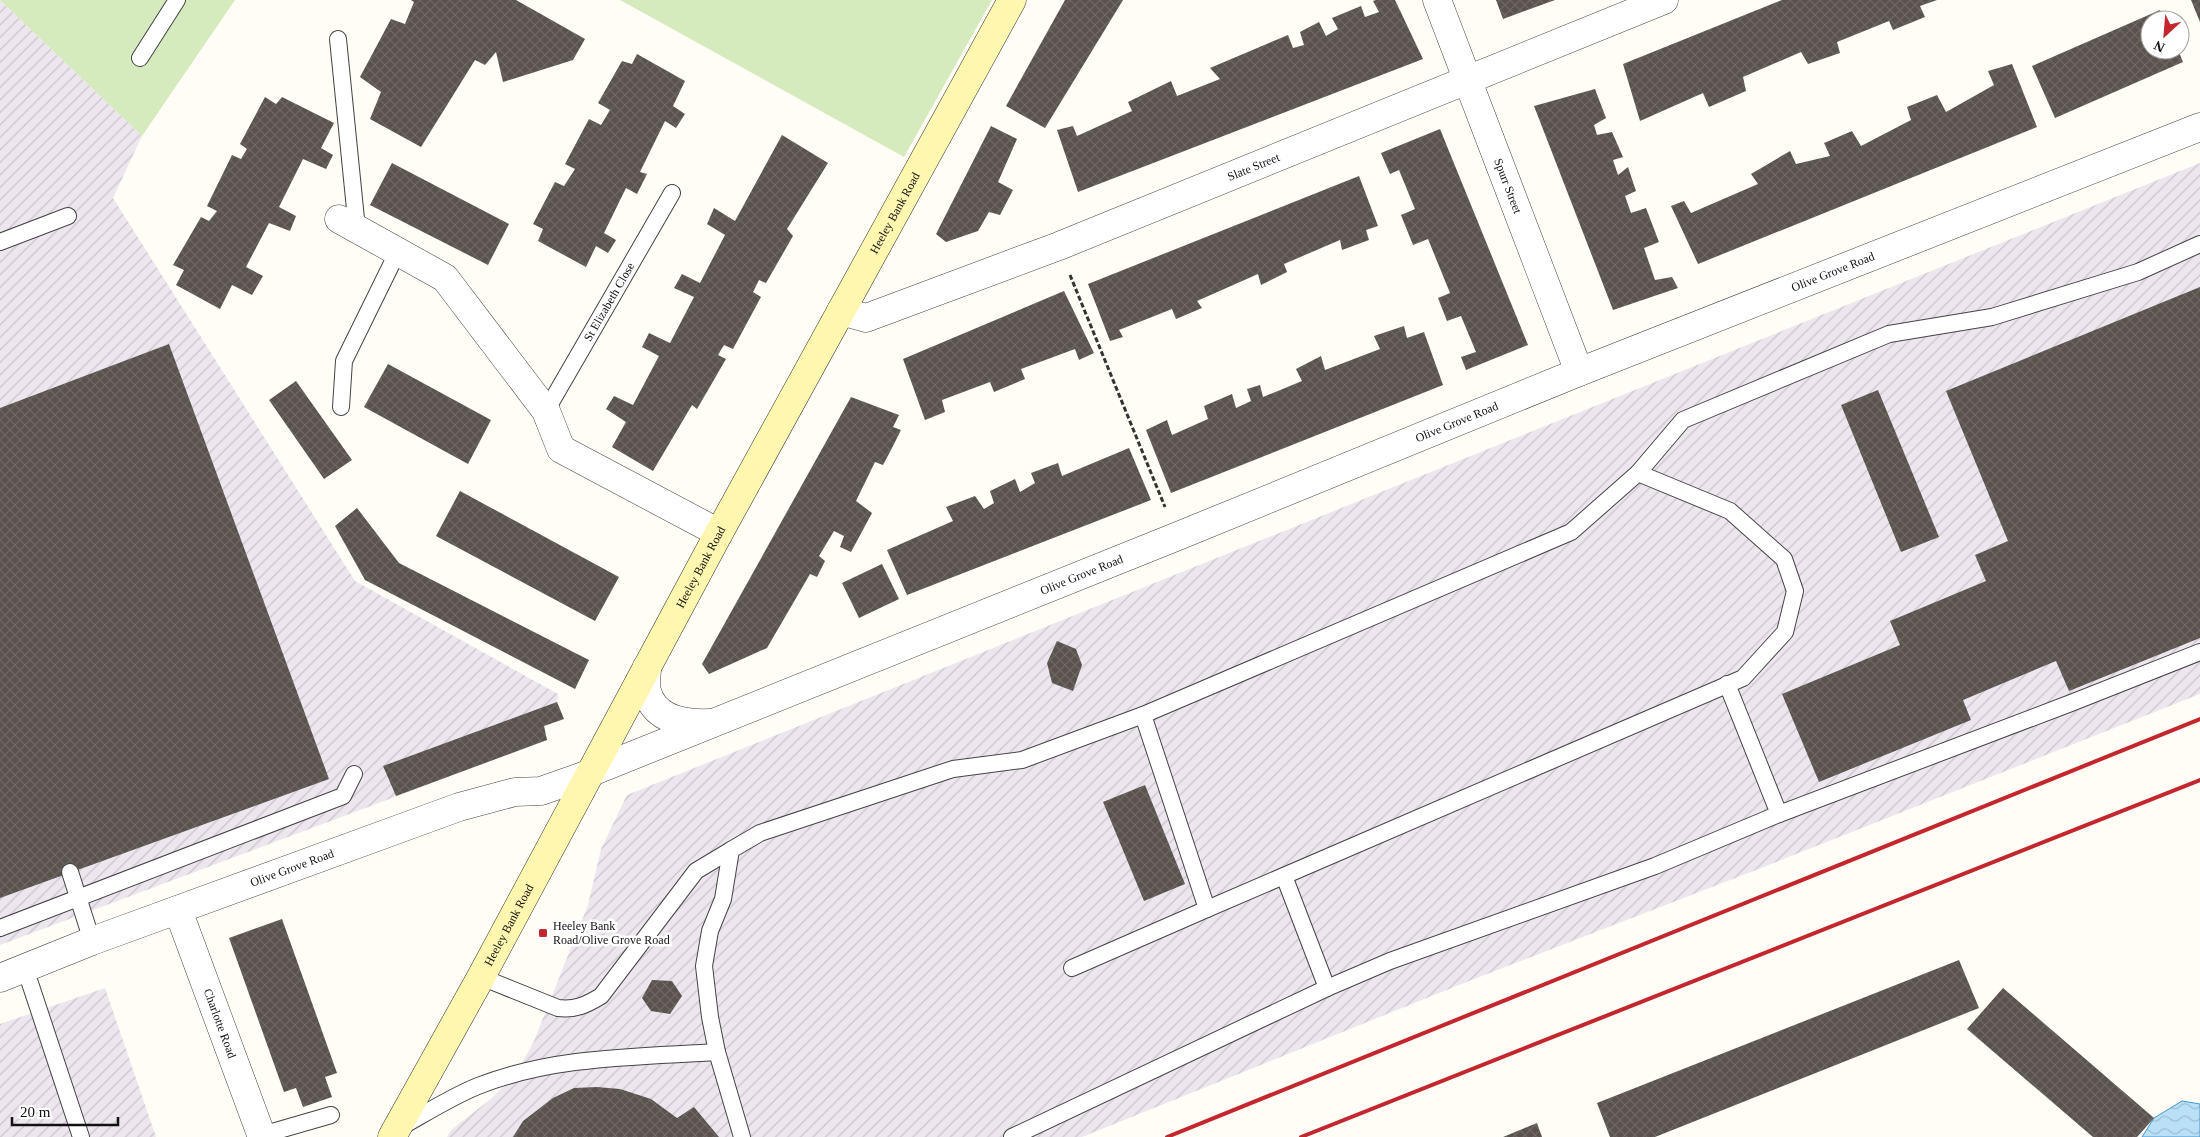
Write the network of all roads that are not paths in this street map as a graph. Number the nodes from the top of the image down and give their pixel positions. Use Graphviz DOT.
graph roads {
  1 [pos="177,0"];
  2 [pos="1012,0"];
  3 [pos="1437,0"];
  4 [pos="1664,0"];
  5 [pos="338,39"];
  6 [pos="140,58"];
  7 [pos="1468,79"];
  8 [pos="2200,127"];
  9 [pos="672,193"];
  10 [pos="68,216"];
  11 [pos="348,224"];
  12 [pos="0,242"];
  13 [pos="2200,244"];
  14 [pos="398,251"];
  15 [pos="841,311"];
  16 [pos="1579,372"];
  17 [pos="341,406"];
  18 [pos="546,411"];
  19 [pos="1638,474"];
  20 [pos="719,533"];
  21 [pos="2200,652"];
  22 [pos="647,667"];
  23 [pos="1727,684"];
  24 [pos="1143,715"];
  25 [pos="716,723"];
  26 [pos="589,773"];
  27 [pos="354,774"];
  28 [pos="1779,814"];
  29 [pos="731,850"];
  30 [pos="70,872"];
  31 [pos="1284,876"];
  32 [pos="78,897"];
  33 [pos="1207,909"];
  34 [pos="178,910"];
  35 [pos="0,928"];
  36 [pos="92,941"];
  37 [pos="25,968"];
  38 [pos="1072,968"];
  39 [pos="481,977"];
  40 [pos="0,978"];
  41 [pos="1327,988"];
  42 [pos="718,1052"];
  43 [pos="331,1115"];
  44 [pos="394,1133"];
  45 [pos="262,1136"];
  46 [pos="81,1137"];
  47 [pos="742,1137"];
  48 [pos="1012,1137"];
  1 -- 6 [label="lane"];
  2 -- 15 [label="street, Heeley Bank Road"];
  3 -- 7 [label="street, Spurr Street"];
  4 -- 7 [label="street, Slate Street"];
  5 -- 11 [label="lane"];
  7 -- 15 [label="street, Slate Street"];
  7 -- 16 [label="street, Spurr Street"];
  8 -- 16 [label="street, Olive Grove Road"];
  9 -- 18 [label="lane, St Elizabeth Close"];
  10 -- 12 [label="lane"];
  11 -- 14 [label="street"];
  13 -- 19 [label="lane"];
  14 -- 17 [label="lane"];
  14 -- 18 [label="street"];
  15 -- 20 [label="street, Heeley Bank Road"];
  16 -- 25 [label="street, Olive Grove Road"];
  18 -- 20 [label="street"];
  19 -- 23 [label="lane"];
  19 -- 24 [label="lane"];
  20 -- 22 [label="street, Heeley Bank Road"];
  21 -- 28 [label="lane"];
  22 -- 25 [label="street, Olive Grove Road"];
  22 -- 26 [label="street, Heeley Bank Road"];
  23 -- 28 [label="lane"];
  23 -- 31 [label="lane"];
  24 -- 29 [label="lane"];
  24 -- 33 [label="lane"];
  25 -- 26 [label="street, Olive Grove Road"];
  26 -- 34 [label="street, Olive Grove Road"];
  26 -- 39 [label="street, Heeley Bank Road"];
  27 -- 32 [label="lane"];
  28 -- 41 [label="lane"];
  29 -- 39 [label="lane"];
  29 -- 42 [label="lane"];
  30 -- 32 [label="lane"];
  31 -- 33 [label="lane"];
  31 -- 41 [label="lane"];
  32 -- 35 [label="lane"];
  32 -- 36 [label="lane"];
  33 -- 38 [label="lane"];
  34 -- 36 [label="street, Olive Grove Road"];
  34 -- 45 [label="street, Charlotte Road"];
  36 -- 37 [label="street, Olive Grove Road"];
  37 -- 40 [label="street, Olive Grove Road"];
  37 -- 46 [label="lane"];
  39 -- 44 [label="street, Heeley Bank Road"];
  41 -- 48 [label="lane"];
  42 -- 44 [label="lane"];
  42 -- 47 [label="lane"];
  43 -- 45 [label="lane"];
}
